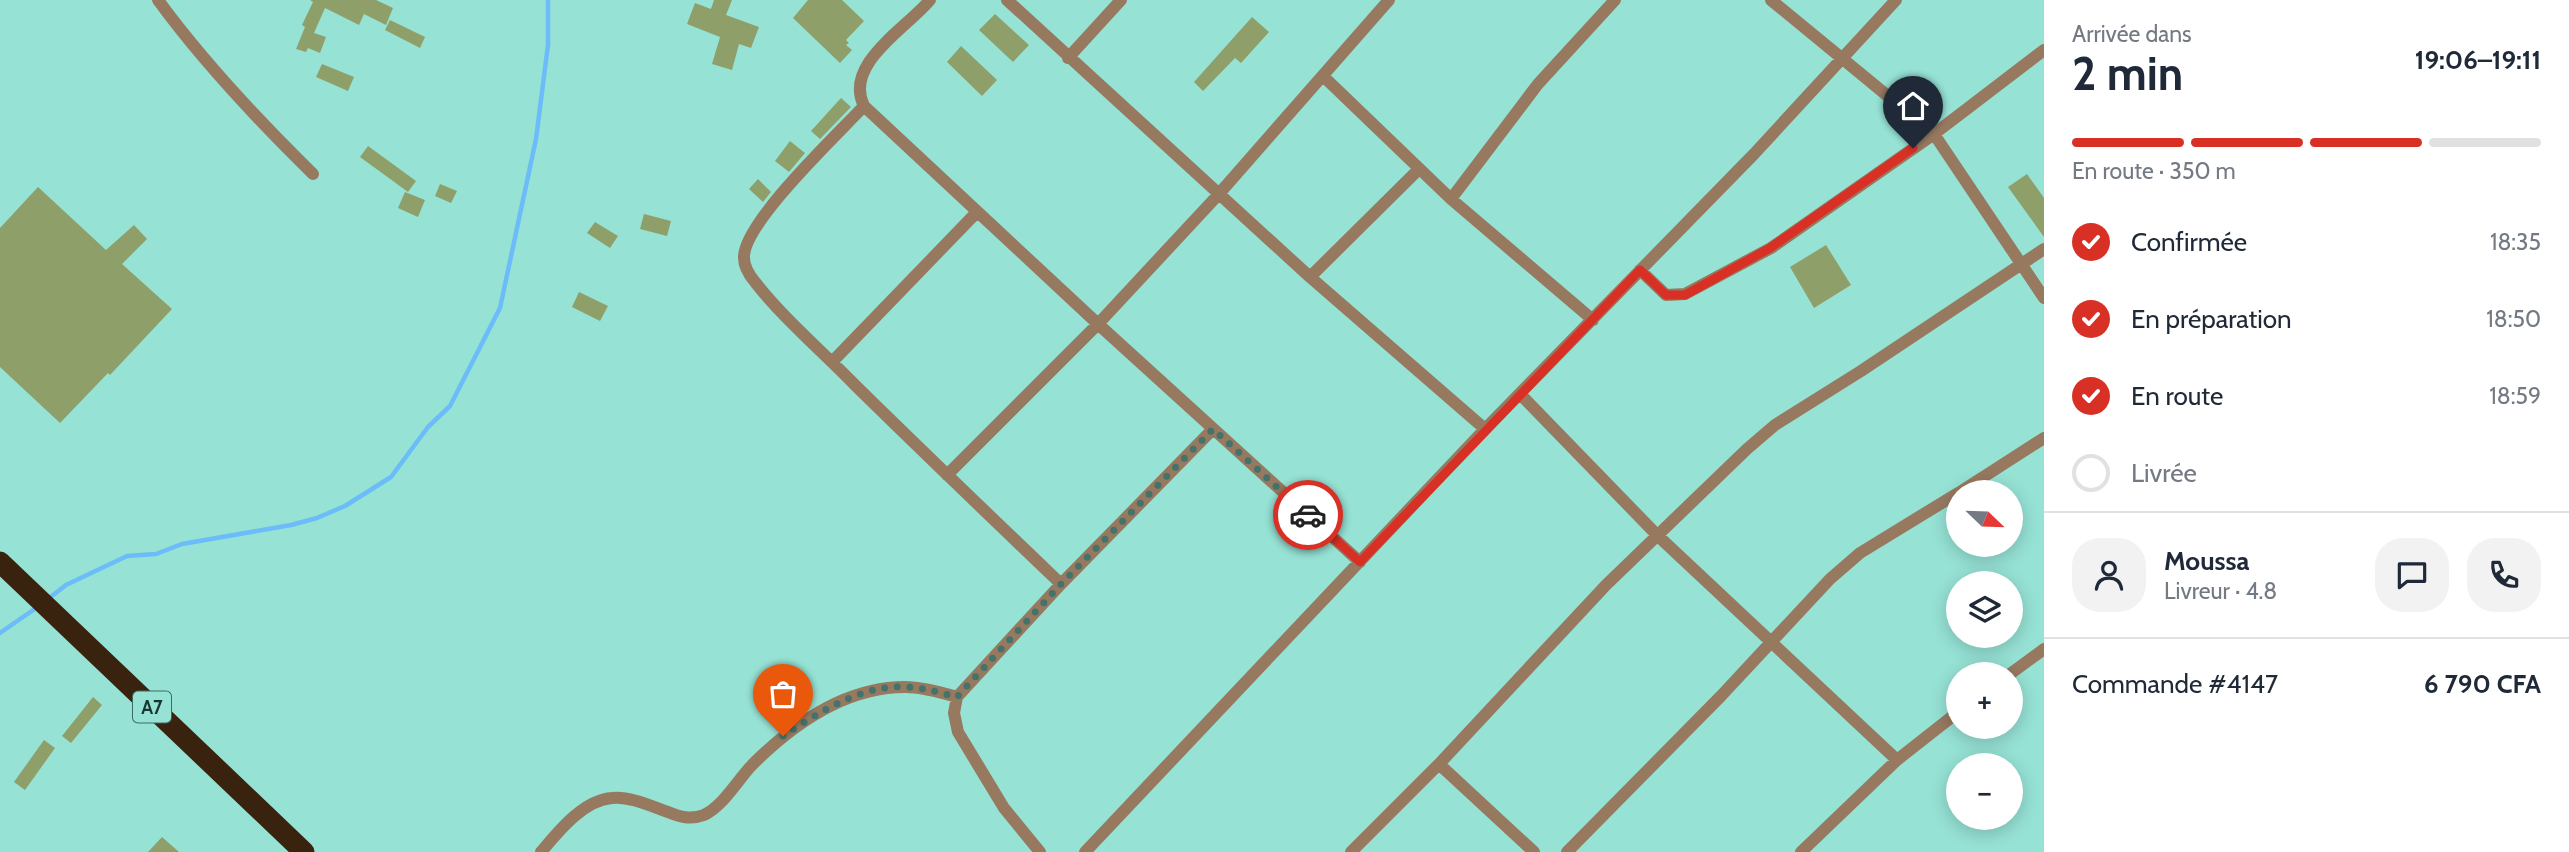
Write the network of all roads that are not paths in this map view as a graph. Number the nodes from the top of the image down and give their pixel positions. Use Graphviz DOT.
graph roads {
  1 [pos="158,0"];
  2 [pos="930,0"];
  3 [pos="1007,0"];
  4 [pos="1121,0"];
  5 [pos="1388,0"];
  6 [pos="1615,0"];
  7 [pos="1771,0"];
  8 [pos="1896,0"];
  9 [pos="2044,50"];
  10 [pos="1068,58"];
  11 [pos="1843,58"];
  12 [pos="1323,76"];
  13 [pos="864,106"];
  14 [pos="1934,134"];
  15 [pos="1419,169"];
  16 [pos="313,174"];
  17 [pos="1218,195"];
  18 [pos="1451,199"];
  19 [pos="977,212"];
  20 [pos="2044,249"];
  21 [pos="2022,263"];
  22 [pos="1640,270"];
  23 [pos="1310,277"];
  24 [pos="2044,298"];
  25 [pos="1593,320"];
  26 [pos="1098,324"];
  27 [pos="832,362"];
  28 [pos="1521,395"];
  29 [pos="1213,429"];
  30 [pos="1485,429"];
  31 [pos="2044,438"];
  32 [pos="947,475"];
  33 [pos="1978,480"];
  34 [pos="1946,500"];
  35 [pos="1657,535"];
  36 [pos="0,562"];
  37 [pos="1360,562"];
  38 [pos="1061,584"];
  39 [pos="1770,642"];
  40 [pos="2044,649"];
  41 [pos="2023,664"];
  42 [pos="957,697"];
  43 [pos="1946,721"];
  44 [pos="1896,760"];
  45 [pos="1439,764"];
  46 [pos="304,852"];
  47 [pos="541,852"];
  48 [pos="1040,852"];
  49 [pos="1086,852"];
  50 [pos="1351,852"];
  51 [pos="1534,852"];
  52 [pos="1567,852"];
  53 [pos="1801,852"];
  1 -- 16 [label="street"];
  2 -- 13 [label="street"];
  3 -- 10 [label="street"];
  4 -- 10 [label="street"];
  5 -- 12 [label="street"];
  6 -- 18 [label="street"];
  7 -- 11 [label="street"];
  8 -- 11 [label="street"];
  9 -- 14 [label="street"];
  10 -- 17 [label="street"];
  11 -- 14 [label="street"];
  11 -- 22 [label="street"];
  12 -- 15 [label="street"];
  12 -- 17 [label="street"];
  13 -- 19 [label="street"];
  13 -- 27 [label="street"];
  14 -- 21 [label="street"];
  14 -- 22 [label="street"];
  15 -- 18 [label="street"];
  15 -- 23 [label="street"];
  17 -- 23 [label="street"];
  17 -- 26 [label="street"];
  18 -- 25 [label="street"];
  19 -- 26 [label="street"];
  19 -- 27 [label="street"];
  20 -- 21 [label="street"];
  21 -- 24 [label="street"];
  21 -- 35 [label="street"];
  22 -- 25 [label="street"];
  23 -- 30 [label="street"];
  25 -- 28 [label="street"];
  26 -- 29 [label="street"];
  26 -- 32 [label="street"];
  27 -- 32 [label="street"];
  28 -- 30 [label="street"];
  28 -- 35 [label="street"];
  29 -- 37 [label="street"];
  29 -- 38 [label="street"];
  30 -- 37 [label="street"];
  31 -- 33 [label="street"];
  32 -- 38 [label="street"];
  34 -- 39 [label="street"];
  35 -- 39 [label="street"];
  35 -- 45 [label="street"];
  36 -- 46 [label="highway, A7"];
  37 -- 49 [label="street"];
  38 -- 42 [label="street"];
  39 -- 44 [label="street"];
  39 -- 52 [label="street"];
  40 -- 41 [label="street"];
  42 -- 47 [label="street"];
  42 -- 48 [label="street"];
  43 -- 44 [label="street"];
  44 -- 53 [label="street"];
  45 -- 50 [label="street"];
  45 -- 51 [label="street"];
}
